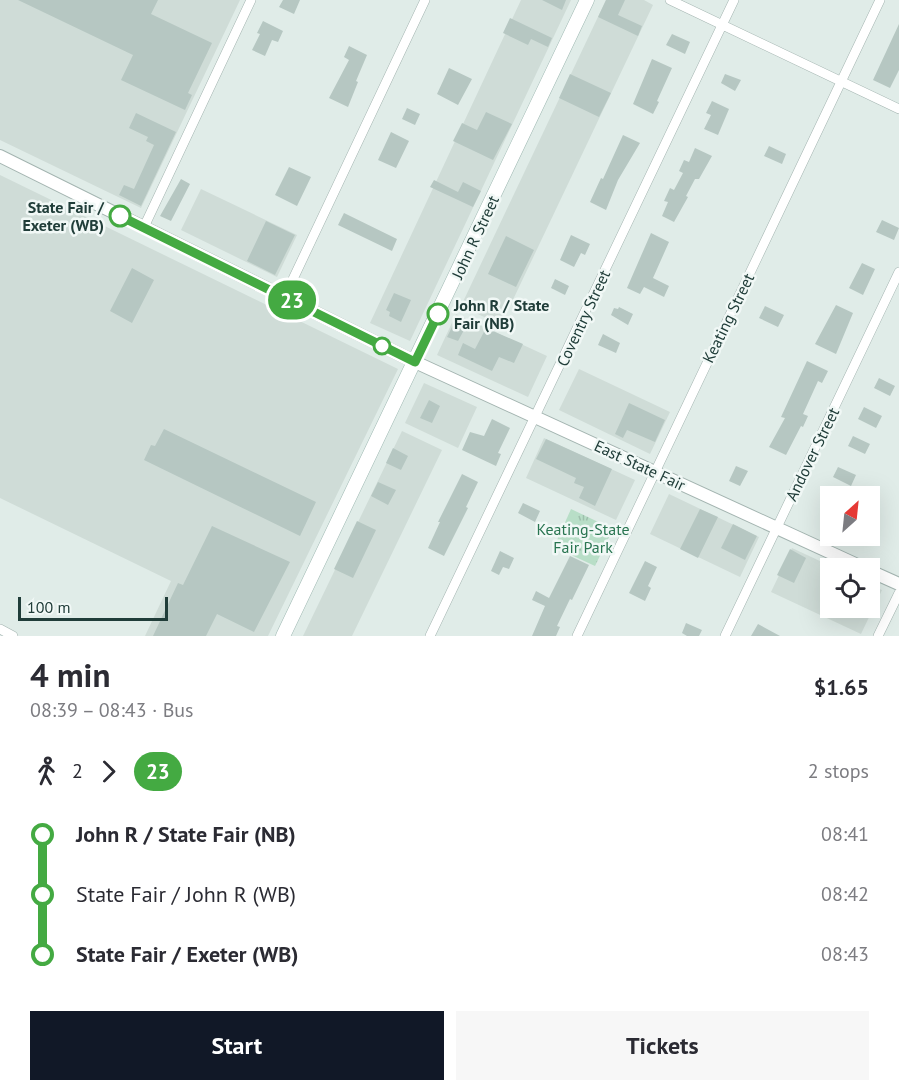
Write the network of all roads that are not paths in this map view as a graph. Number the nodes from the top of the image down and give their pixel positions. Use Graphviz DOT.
graph roads {
  1 [pos="251,0"];
  2 [pos="425,0"];
  3 [pos="587,0"];
  4 [pos="670,0"];
  5 [pos="734,0"];
  6 [pos="880,0"];
  7 [pos="722,25"];
  8 [pos="841,81"];
  9 [pos="899,109"];
  10 [pos="0,156"];
  11 [pos="144,227"];
  12 [pos="899,272"];
  13 [pos="285,296"];
  14 [pos="415,362"];
  15 [pos="536,418"];
  16 [pos="654,472"];
  17 [pos="776,528"];
  18 [pos="842,558"];
  19 [pos="880,575"];
  20 [pos="899,584"];
  21 [pos="899,593"];
  22 [pos="0,629"];
  23 [pos="14,636"];
  24 [pos="283,636"];
  25 [pos="430,636"];
  26 [pos="577,636"];
  27 [pos="725,636"];
  28 [pos="878,636"];
  1 -- 11 [label="street"];
  2 -- 13 [label="street"];
  3 -- 14 [label="main road, John R Street"];
  4 -- 7 [label="street"];
  5 -- 7 [label="street, Coventry Street"];
  6 -- 8 [label="street, Keating Street"];
  7 -- 8 [label="street"];
  7 -- 15 [label="street, Coventry Street"];
  8 -- 9 [label="street"];
  8 -- 16 [label="street, Keating Street"];
  10 -- 11 [label="street, East State Fair"];
  11 -- 13 [label="street, East State Fair"];
  12 -- 17 [label="street, Andover Street"];
  13 -- 14 [label="street, East State Fair"];
  14 -- 15 [label="street, East State Fair"];
  14 -- 24 [label="main road, John R Street"];
  15 -- 16 [label="street, East State Fair"];
  15 -- 25 [label="street, Coventry Street"];
  16 -- 17 [label="street, East State Fair"];
  16 -- 26 [label="street, Keating Street"];
  17 -- 18 [label="street, East State Fair"];
  17 -- 27 [label="street, Andover Street"];
  19 -- 20 [label="street"];
  21 -- 28 [label="street"];
  22 -- 23 [label="street"];
}
